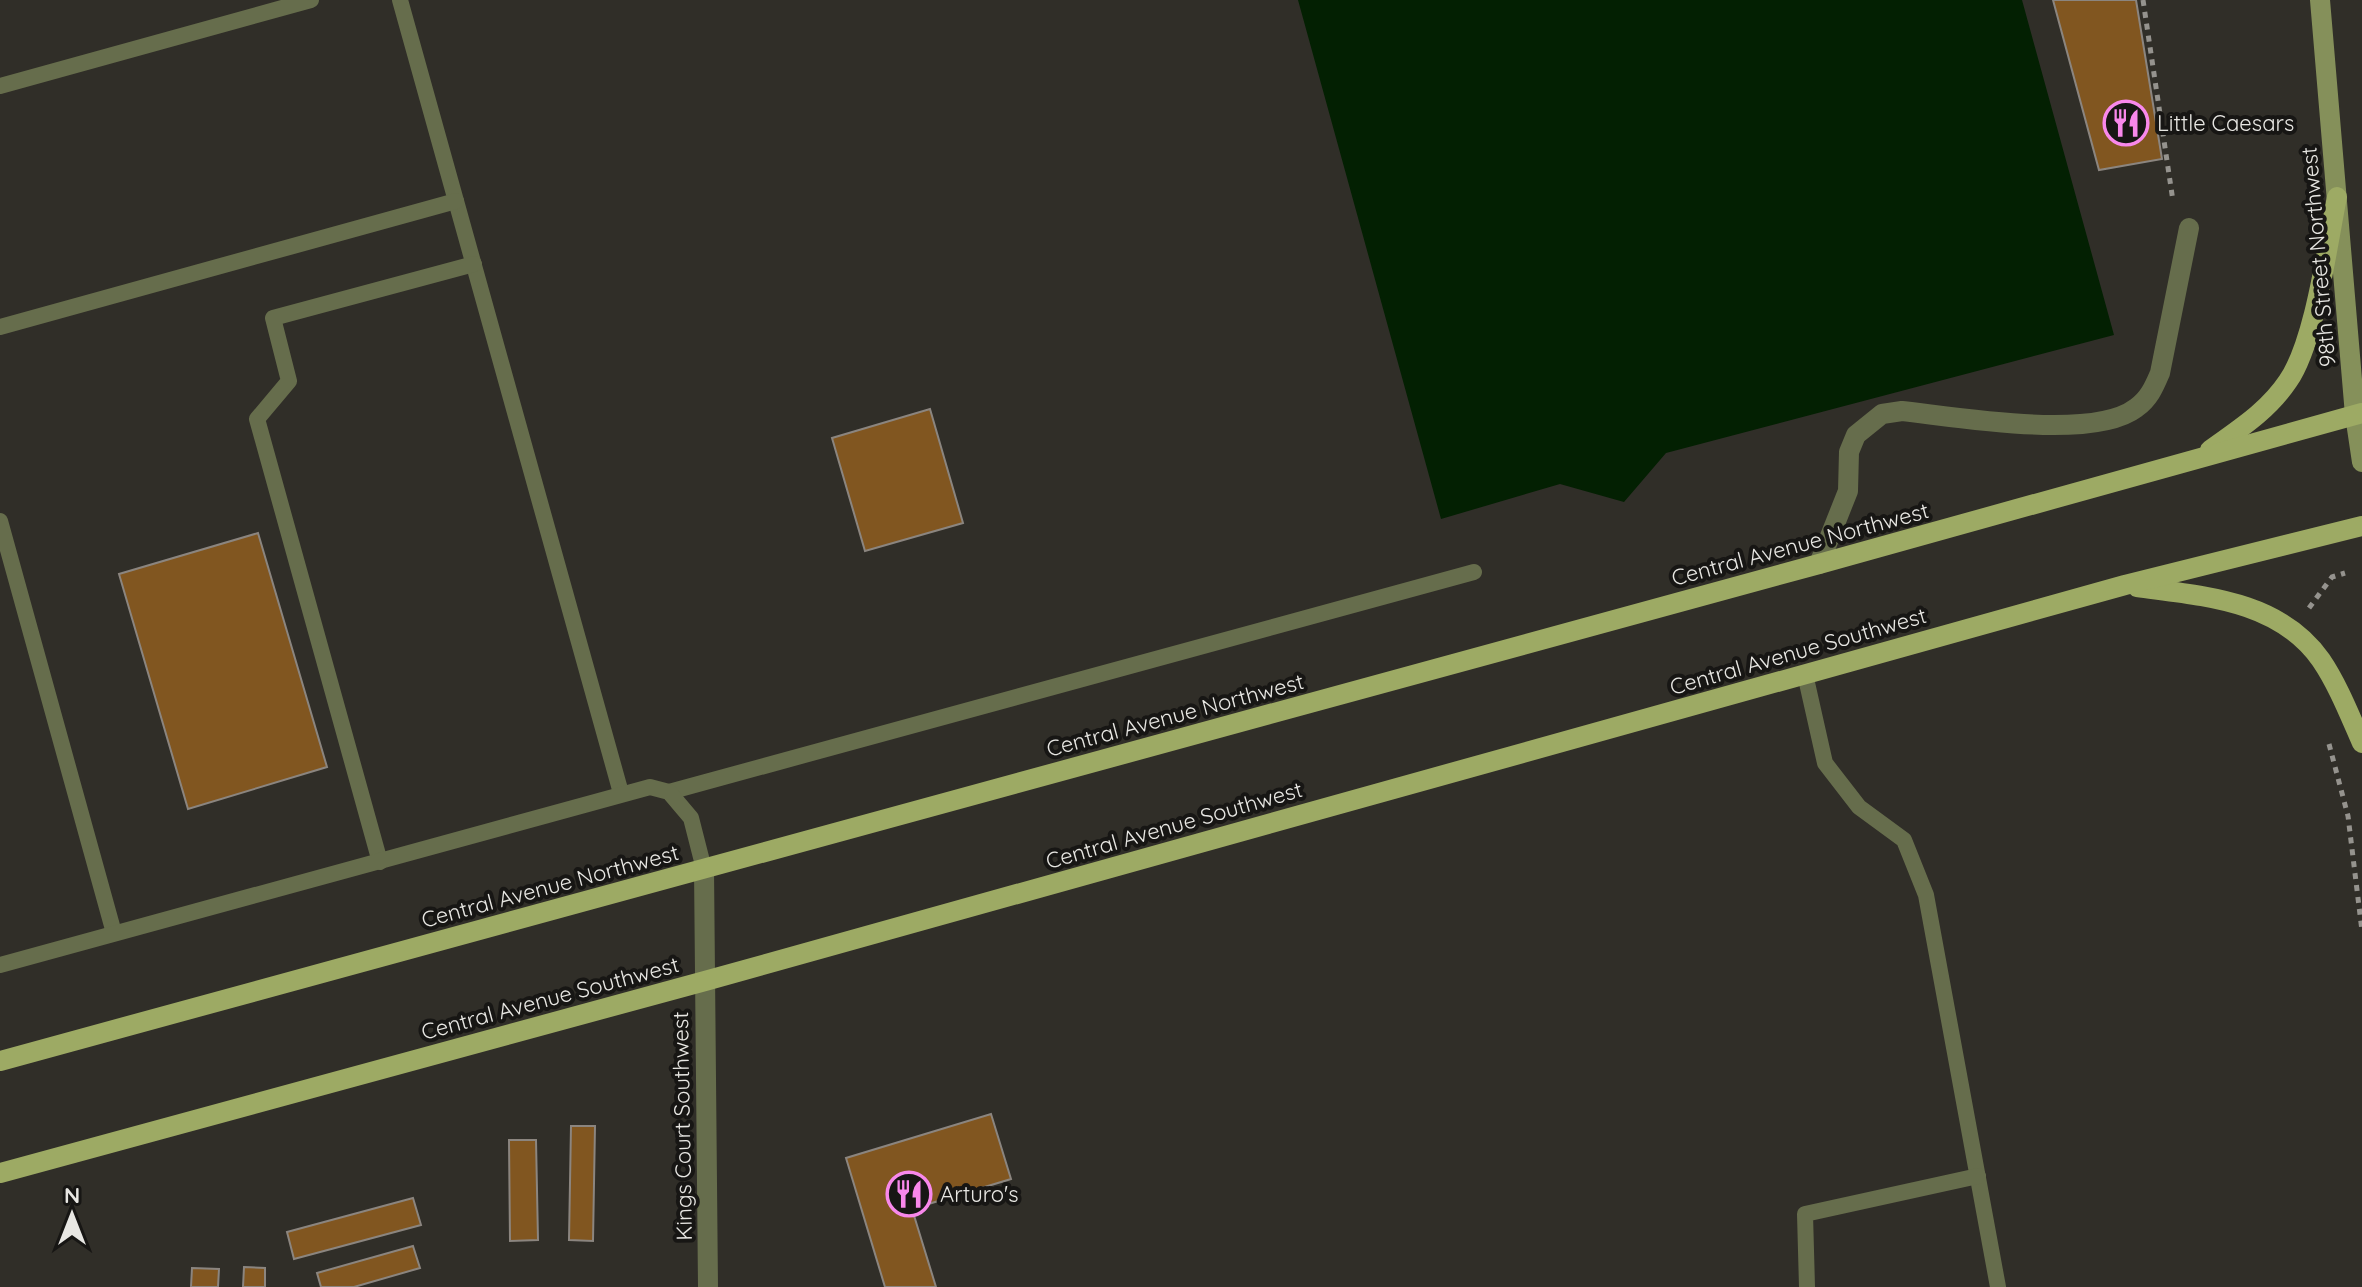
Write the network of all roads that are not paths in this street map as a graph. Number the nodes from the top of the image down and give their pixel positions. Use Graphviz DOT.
graph roads {
  1 [pos="311,0"];
  2 [pos="400,0"];
  3 [pos="2320,0"];
  4 [pos="0,86"];
  5 [pos="2337,197"];
  6 [pos="456,201"];
  7 [pos="2189,228"];
  8 [pos="474,264"];
  9 [pos="0,327"];
  10 [pos="2359,414"];
  11 [pos="2199,458"];
  12 [pos="2362,462"];
  13 [pos="0,521"];
  14 [pos="2362,526"];
  15 [pos="1819,564"];
  16 [pos="1474,572"];
  17 [pos="2125,585"];
  18 [pos="1805,674"];
  19 [pos="2362,743"];
  20 [pos="669,792"];
  21 [pos="621,793"];
  22 [pos="380,862"];
  23 [pos="704,869"];
  24 [pos="114,933"];
  25 [pos="0,965"];
  26 [pos="705,981"];
  27 [pos="0,1061"];
  28 [pos="0,1173"];
  29 [pos="1978,1176"];
  30 [pos="708,1287"];
  31 [pos="1807,1287"];
  32 [pos="1998,1287"];
  1 -- 4 [label="lane"];
  2 -- 6 [label="lane"];
  3 -- 5 [label="main road, 98th Street Northwest"];
  5 -- 10 [label="main road, 98th Street Northwest"];
  5 -- 11 [label="main road"];
  6 -- 8 [label="lane"];
  6 -- 9 [label="lane"];
  7 -- 15 [label="street"];
  8 -- 21 [label="lane"];
  8 -- 22 [label="lane"];
  10 -- 11 [label="main road, Central Avenue Northwest"];
  10 -- 12 [label="main road, 98th Street Northwest"];
  11 -- 15 [label="main road, Central Avenue Northwest"];
  13 -- 24 [label="lane"];
  14 -- 17 [label="main road, Central Avenue Southwest"];
  15 -- 23 [label="main road, Central Avenue Northwest"];
  16 -- 20 [label="lane"];
  17 -- 18 [label="main road, Central Avenue Southwest"];
  17 -- 19 [label="main road"];
  18 -- 26 [label="main road, Central Avenue Southwest"];
  18 -- 29 [label="lane"];
  20 -- 21 [label="lane"];
  20 -- 23 [label="lane"];
  21 -- 22 [label="lane"];
  22 -- 24 [label="lane"];
  23 -- 26 [label="street, Kings Court Southwest"];
  23 -- 27 [label="main road, Central Avenue Northwest"];
  24 -- 25 [label="lane"];
  26 -- 28 [label="main road, Central Avenue Southwest"];
  26 -- 30 [label="street, Kings Court Southwest"];
  29 -- 31 [label="lane"];
  29 -- 32 [label="lane"];
}
